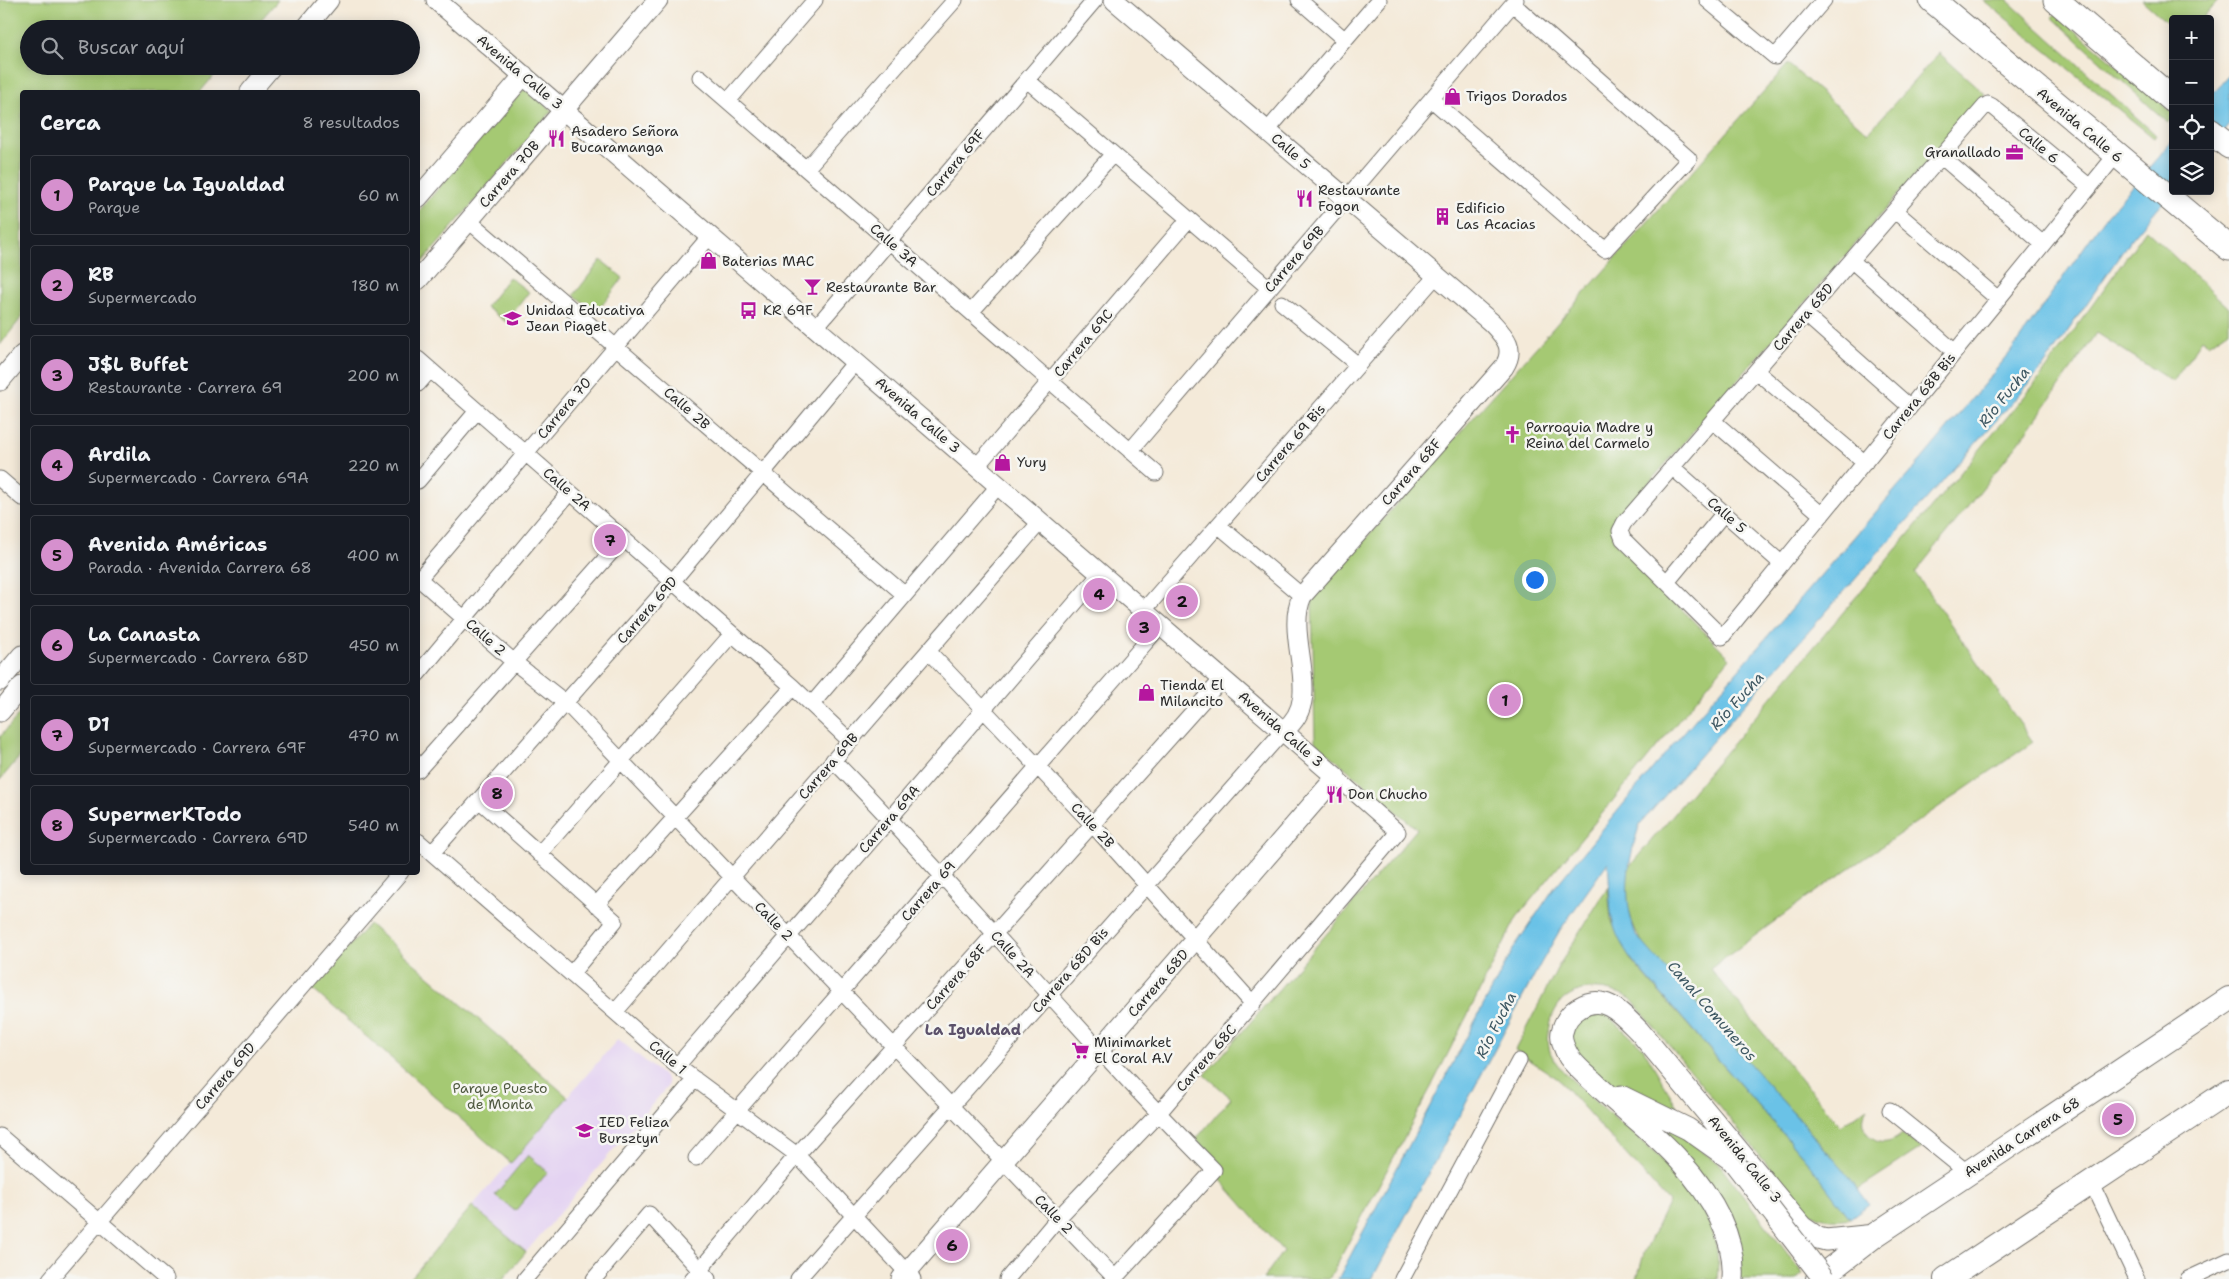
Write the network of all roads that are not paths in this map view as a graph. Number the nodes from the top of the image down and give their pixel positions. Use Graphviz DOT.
graph roads {
  1 [pos="330,0"];
  2 [pos="436,0"];
  3 [pos="658,0"];
  4 [pos="814,0"];
  5 [pos="955,0"];
  6 [pos="1095,0"];
  7 [pos="1114,0"];
  8 [pos="1298,0"];
  9 [pos="1379,0"];
  10 [pos="1707,0"];
  11 [pos="1824,0"];
  12 [pos="1932,0"];
  13 [pos="2058,0"];
  14 [pos="2064,0"];
  15 [pos="1514,2"];
  16 [pos="313,20"];
  17 [pos="2080,20"];
  18 [pos="1345,40"];
  19 [pos="264,75"];
  20 [pos="524,76"];
  21 [pos="700,77"];
  22 [pos="1027,80"];
  23 [pos="252,90"];
  24 [pos="2169,97"];
  25 [pos="1431,99"];
  26 [pos="728,101"];
  27 [pos="1988,104"];
  28 [pos="565,110"];
  29 [pos="1267,131"];
  30 [pos="1113,154"];
  31 [pos="1942,157"];
  32 [pos="2123,161"];
  33 [pos="806,168"];
  34 [pos="2090,187"];
  35 [pos="420,196"];
  36 [pos="1346,198"];
  37 [pos="1895,211"];
  38 [pos="1189,219"];
  39 [pos="469,220"];
  40 [pos="710,236"];
  41 [pos="889,241"];
  42 [pos="2043,244"];
  43 [pos="2229,248"];
  44 [pos="1852,261"];
  45 [pos="1436,276"];
  46 [pos="420,278"];
  47 [pos="1269,288"];
  48 [pos="1998,299"];
  49 [pos="1282,303"];
  50 [pos="971,312"];
  51 [pos="1805,314"];
  52 [pos="816,327"];
  53 [pos="1509,345"];
  54 [pos="616,347"];
  55 [pos="1955,352"];
  56 [pos="20,357"];
  57 [pos="420,360"];
  58 [pos="856,361"];
  59 [pos="1358,365"];
  60 [pos="430,370"];
  61 [pos="1756,370"];
  62 [pos="0,381"];
  63 [pos="1051,381"];
  64 [pos="420,382"];
  65 [pos="1910,407"];
  66 [pos="477,411"];
  67 [pos="1713,421"];
  68 [pos="1130,451"];
  69 [pos="525,453"];
  70 [pos="1864,463"];
  71 [pos="977,466"];
  72 [pos="1672,467"];
  73 [pos="763,473"];
  74 [pos="1156,473"];
  75 [pos="0,479"];
  76 [pos="420,479"];
  77 [pos="999,485"];
  78 [pos="570,492"];
  79 [pos="20,496"];
  80 [pos="1724,513"];
  81 [pos="1822,515"];
  82 [pos="1041,521"];
  83 [pos="1218,525"];
  84 [pos="623,539"];
  85 [pos="1782,564"];
  86 [pos="1101,573"];
  87 [pos="420,577"];
  88 [pos="420,581"];
  89 [pos="672,582"];
  90 [pos="1667,582"];
  91 [pos="905,595"];
  92 [pos="1302,596"];
  93 [pos="1144,610"];
  94 [pos="464,619"];
  95 [pos="1161,625"];
  96 [pos="732,634"];
  97 [pos="928,651"];
  98 [pos="20,657"];
  99 [pos="514,662"];
  100 [pos="420,672"];
  101 [pos="1223,678"];
  102 [pos="0,681"];
  103 [pos="793,686"];
  104 [pos="20,688"];
  105 [pos="566,703"];
  106 [pos="812,704"];
  107 [pos="984,709"];
  108 [pos="0,712"];
  109 [pos="1284,730"];
  110 [pos="850,741"];
  111 [pos="621,760"];
  112 [pos="833,760"];
  113 [pos="1037,767"];
  114 [pos="420,768"];
  115 [pos="1336,777"];
  116 [pos="479,800"];
  117 [pos="676,818"];
  118 [pos="890,818"];
  119 [pos="1093,824"];
  120 [pos="1398,832"];
  121 [pos="423,848"];
  122 [pos="539,854"];
  123 [pos="397,875"];
  124 [pos="732,876"];
  125 [pos="942,876"];
  126 [pos="1146,884"];
  127 [pos="596,904"];
  128 [pos="995,934"];
  129 [pos="788,936"];
  130 [pos="1194,940"];
  131 [pos="571,974"];
  132 [pos="841,991"];
  133 [pos="1049,994"];
  134 [pos="2229,999"];
  135 [pos="1252,1004"];
  136 [pos="615,1012"];
  137 [pos="1639,1031"];
  138 [pos="894,1046"];
  139 [pos="1099,1050"];
  140 [pos="1519,1061"];
  141 [pos="677,1066"];
  142 [pos="1588,1077"];
  143 [pos="694,1079"];
  144 [pos="2229,1091"];
  145 [pos="951,1106"];
  146 [pos="1890,1110"];
  147 [pos="737,1111"];
  148 [pos="1158,1114"];
  149 [pos="0,1136"];
  150 [pos="797,1155"];
  151 [pos="696,1158"];
  152 [pos="1004,1161"];
  153 [pos="1733,1161"];
  154 [pos="1959,1179"];
  155 [pos="2091,1182"];
  156 [pos="853,1216"];
  157 [pos="1058,1218"];
  158 [pos="99,1222"];
  159 [pos="1876,1235"];
  160 [pos="2229,1260"];
  161 [pos="700,1276"];
  162 [pos="907,1277"];
  163 [pos="50,1279"];
  164 [pos="166,1279"];
  165 [pos="525,1279"];
  166 [pos="594,1279"];
  167 [pos="798,1279"];
  168 [pos="1008,1279"];
  169 [pos="1115,1279"];
  170 [pos="1402,1279"];
  171 [pos="1733,1279"];
  172 [pos="1818,1279"];
  173 [pos="1824,1279"];
  174 [pos="1946,1279"];
  175 [pos="2137,1279"];
  176 [pos="2188,1279"];
  1 -- 16 [label="street"];
  2 -- 20 [label="street, Avenida Calle 3"];
  3 -- 28 [label="street, Carrera 70B"];
  4 -- 26 [label="street"];
  5 -- 33 [label="street"];
  6 -- 22 [label="street, Carrera 69F"];
  7 -- 29 [label="street, Calle 5"];
  8 -- 18 [label="street"];
  9 -- 18 [label="street"];
  10 -- 11 [label="street"];
  12 -- 32 [label="highway, Avenida Calle 6"];
  13 -- 17 [label="highway"];
  14 -- 17 [label="street"];
  15 -- 25 [label="street, Carrera 69B"];
  15 -- 25 [label="street"];
  17 -- 24 [label="highway"];
  18 -- 29 [label="street"];
  19 -- 23 [label="street"];
  20 -- 28 [label="street, Avenida Calle 3"];
  20 -- 35 [label="street"];
  21 -- 26 [label="street, Calle 3A"];
  22 -- 30 [label="street"];
  22 -- 41 [label="street, Carrera 69F"];
  25 -- 36 [label="street, Carrera 69B"];
  26 -- 33 [label="street, Calle 3A"];
  27 -- 31 [label="street, Carrera 68D"];
  27 -- 34 [label="street, Calle 6"];
  28 -- 39 [label="street, Carrera 70B"];
  28 -- 40 [label="street, Avenida Calle 3"];
  29 -- 36 [label="street, Calle 5"];
  30 -- 38 [label="street"];
  30 -- 50 [label="street"];
  31 -- 37 [label="street, Carrera 68D"];
  31 -- 42 [label="street"];
  32 -- 34 [label="street, Carrera 68B Bis"];
  32 -- 43 [label="highway, Avenida Calle 6"];
  33 -- 41 [label="street, Calle 3A"];
  34 -- 42 [label="street, Carrera 68B Bis"];
  36 -- 45 [label="street, Calle 5"];
  36 -- 47 [label="street, Carrera 69B"];
  37 -- 44 [label="street, Carrera 68D"];
  37 -- 48 [label="street"];
  38 -- 47 [label="street"];
  38 -- 63 [label="street, Carrera 69C"];
  39 -- 46 [label="street, Carrera 70B"];
  39 -- 54 [label="street, Calle 2B"];
  40 -- 52 [label="street, Avenida Calle 3"];
  40 -- 54 [label="street, Carrera 70"];
  41 -- 50 [label="street, Calle 3A"];
  41 -- 52 [label="street, Carrera 69F"];
  42 -- 48 [label="street, Carrera 68B Bis"];
  44 -- 51 [label="street, Carrera 68D"];
  44 -- 55 [label="street"];
  45 -- 53 [label="street, Calle 5"];
  45 -- 59 [label="street, Carrera 69 Bis"];
  47 -- 68 [label="street, Carrera 69B"];
  48 -- 55 [label="street, Carrera 68B Bis"];
  49 -- 59 [label="street"];
  50 -- 63 [label="street, Calle 3A"];
  51 -- 61 [label="street, Carrera 68D"];
  51 -- 65 [label="street"];
  52 -- 58 [label="street, Avenida Calle 3"];
  53 -- 92 [label="street, Carrera 68F"];
  54 -- 69 [label="street, Carrera 70"];
  54 -- 73 [label="street, Calle 2B"];
  55 -- 65 [label="street, Carrera 68B Bis"];
  56 -- 62 [label="street"];
  57 -- 60 [label="street, Calle 2A"];
  58 -- 71 [label="street, Avenida Calle 3"];
  58 -- 73 [label="street, Carrera 69D"];
  59 -- 83 [label="street, Carrera 69 Bis"];
  60 -- 64 [label="street"];
  60 -- 66 [label="street, Calle 2A"];
  61 -- 67 [label="street, Carrera 68D"];
  61 -- 70 [label="street"];
  63 -- 68 [label="street, Calle 3A"];
  63 -- 71 [label="street, Carrera 69C"];
  65 -- 70 [label="street, Carrera 68B Bis"];
  66 -- 69 [label="street, Calle 2A"];
  66 -- 76 [label="street"];
  67 -- 72 [label="street, Carrera 68D"];
  67 -- 81 [label="street"];
  68 -- 74 [label="street, Calle 3A"];
  69 -- 78 [label="street, Calle 2A"];
  69 -- 87 [label="street, Carrera 70"];
  70 -- 81 [label="street, Carrera 68B Bis"];
  71 -- 77 [label="street, Avenida Calle 3"];
  72 -- 80 [label="street, Calle 5"];
  72 -- 90 [label="street, Carrera 68D"];
  73 -- 89 [label="street, Carrera 69D"];
  73 -- 91 [label="street, Calle 2B"];
  75 -- 79 [label="street"];
  77 -- 82 [label="street, Avenida Calle 3"];
  77 -- 91 [label="street"];
  78 -- 84 [label="street, Calle 2A"];
  78 -- 94 [label="street"];
  80 -- 85 [label="street, Calle 5"];
  80 -- 90 [label="street"];
  81 -- 85 [label="street, Carrera 68B Bis"];
  82 -- 86 [label="street, Avenida Calle 3"];
  82 -- 97 [label="street, Carrera 69B"];
  83 -- 92 [label="street"];
  83 -- 93 [label="street, Carrera 69 Bis"];
  84 -- 89 [label="street, Calle 2A"];
  84 -- 99 [label="street"];
  85 -- 90 [label="street, Carrera 68B Bis"];
  86 -- 93 [label="street, Avenida Calle 3"];
  86 -- 107 [label="street, Carrera 69A"];
  88 -- 94 [label="street, Calle 2"];
  89 -- 96 [label="street, Calle 2A"];
  89 -- 105 [label="street, Carrera 69D"];
  91 -- 106 [label="street"];
  92 -- 109 [label="street"];
  93 -- 95 [label="street, Avenida Calle 3"];
  94 -- 99 [label="street, Calle 2"];
  94 -- 100 [label="street"];
  95 -- 101 [label="street, Avenida Calle 3"];
  95 -- 113 [label="street, Carrera 69"];
  96 -- 103 [label="street, Calle 2A"];
  96 -- 111 [label="street"];
  97 -- 107 [label="street, Calle 2B"];
  97 -- 110 [label="street, Carrera 69B"];
  98 -- 102 [label="street"];
  99 -- 105 [label="street, Calle 2"];
  99 -- 114 [label="street"];
  101 -- 109 [label="street, Avenida Calle 3"];
  101 -- 119 [label="street, Carrera 68F"];
  103 -- 106 [label="street, Calle 2A"];
  103 -- 117 [label="street"];
  104 -- 108 [label="street"];
  105 -- 111 [label="street, Calle 2"];
  105 -- 116 [label="street, Carrera 69D"];
  106 -- 110 [label="street, Calle 2A"];
  107 -- 113 [label="street, Calle 2B"];
  107 -- 118 [label="street, Carrera 69A"];
  109 -- 115 [label="street, Avenida Calle 3"];
  109 -- 126 [label="street, Carrera 68D Bis"];
  110 -- 112 [label="street, Carrera 69B"];
  111 -- 117 [label="street, Calle 2"];
  111 -- 122 [label="street"];
  112 -- 118 [label="street, Calle 2A"];
  112 -- 124 [label="street, Carrera 69B"];
  113 -- 119 [label="street, Calle 2B"];
  113 -- 125 [label="street, Carrera 69"];
  115 -- 120 [label="street, Avenida Calle 3"];
  115 -- 130 [label="street, Carrera 68D"];
  116 -- 121 [label="street, Carrera 69D"];
  116 -- 122 [label="street"];
  117 -- 124 [label="street, Calle 2"];
  117 -- 127 [label="street"];
  118 -- 125 [label="street, Calle 2A"];
  118 -- 129 [label="street, Carrera 69A"];
  119 -- 126 [label="street, Calle 2B"];
  119 -- 128 [label="street, Carrera 68F"];
  120 -- 135 [label="street, Carrera 68C"];
  121 -- 131 [label="street, Calle 1"];
  122 -- 127 [label="street"];
  123 -- 158 [label="street, Carrera 69D"];
  124 -- 129 [label="street, Calle 2"];
  124 -- 136 [label="street, Carrera 69B"];
  125 -- 128 [label="street, Calle 2A"];
  125 -- 132 [label="street, Carrera 69"];
  126 -- 130 [label="street, Calle 2B"];
  126 -- 133 [label="street, Carrera 68D Bis"];
  127 -- 131 [label="street"];
  128 -- 133 [label="street, Calle 2A"];
  128 -- 138 [label="street, Carrera 68F"];
  129 -- 132 [label="street, Calle 2"];
  129 -- 141 [label="street, Carrera 69A"];
  130 -- 135 [label="street, Calle 2B"];
  130 -- 139 [label="street, Carrera 68D"];
  131 -- 136 [label="street, Calle 1"];
  132 -- 138 [label="street, Calle 2"];
  132 -- 147 [label="street, Carrera 69"];
  133 -- 139 [label="street, Calle 2A"];
  133 -- 145 [label="street, Carrera 68D Bis"];
  134 -- 154 [label="main road, Avenida Carrera 68"];
  135 -- 148 [label="street, Carrera 68C"];
  136 -- 141 [label="street, Calle 1"];
  137 -- 142 [label="main road, Avenida Calle 3"];
  137 -- 153 [label="main road, Avenida Calle 3"];
  137 -- 159 [label="main road, Avenida Calle 3"];
  138 -- 145 [label="street, Calle 2"];
  138 -- 150 [label="street, Carrera 68F"];
  139 -- 148 [label="street, Calle 2A"];
  139 -- 152 [label="street, Carrera 68D"];
  140 -- 170 [label="street"];
  141 -- 143 [label="street, Calle 1"];
  142 -- 153 [label="main road, Avenida Calle 3"];
  142 -- 171 [label="main road, Avenida Calle 3"];
  143 -- 147 [label="street, Calle 1"];
  143 -- 165 [label="street"];
  144 -- 155 [label="main road"];
  145 -- 152 [label="street, Calle 2"];
  145 -- 156 [label="street, Carrera 68D Bis"];
  146 -- 154 [label="street"];
  147 -- 150 [label="street, Calle 1"];
  147 -- 151 [label="street, Carrera 69"];
  148 -- 157 [label="street, Carrera 68C"];
  148 -- 169 [label="street, Calle 2A"];
  149 -- 158 [label="street"];
  150 -- 156 [label="street, Calle 1"];
  150 -- 161 [label="street, Carrera 68F"];
  152 -- 157 [label="street, Calle 2"];
  152 -- 162 [label="street, Carrera 68D"];
  153 -- 173 [label="main road, Avenida Calle 3, bridge"];
  154 -- 159 [label="main road, Avenida Carrera 68"];
  155 -- 174 [label="main road"];
  155 -- 175 [label="street"];
  156 -- 162 [label="street, Calle 1"];
  156 -- 167 [label="street, Carrera 68D Bis"];
  157 -- 168 [label="street, Carrera 68C"];
  157 -- 169 [label="street, Calle 2"];
  158 -- 163 [label="street, Carrera 69D"];
  158 -- 164 [label="street"];
  159 -- 172 [label="main road, Avenida Carrera 68"];
  160 -- 176 [label="street"];
  161 -- 166 [label="street"];
}
